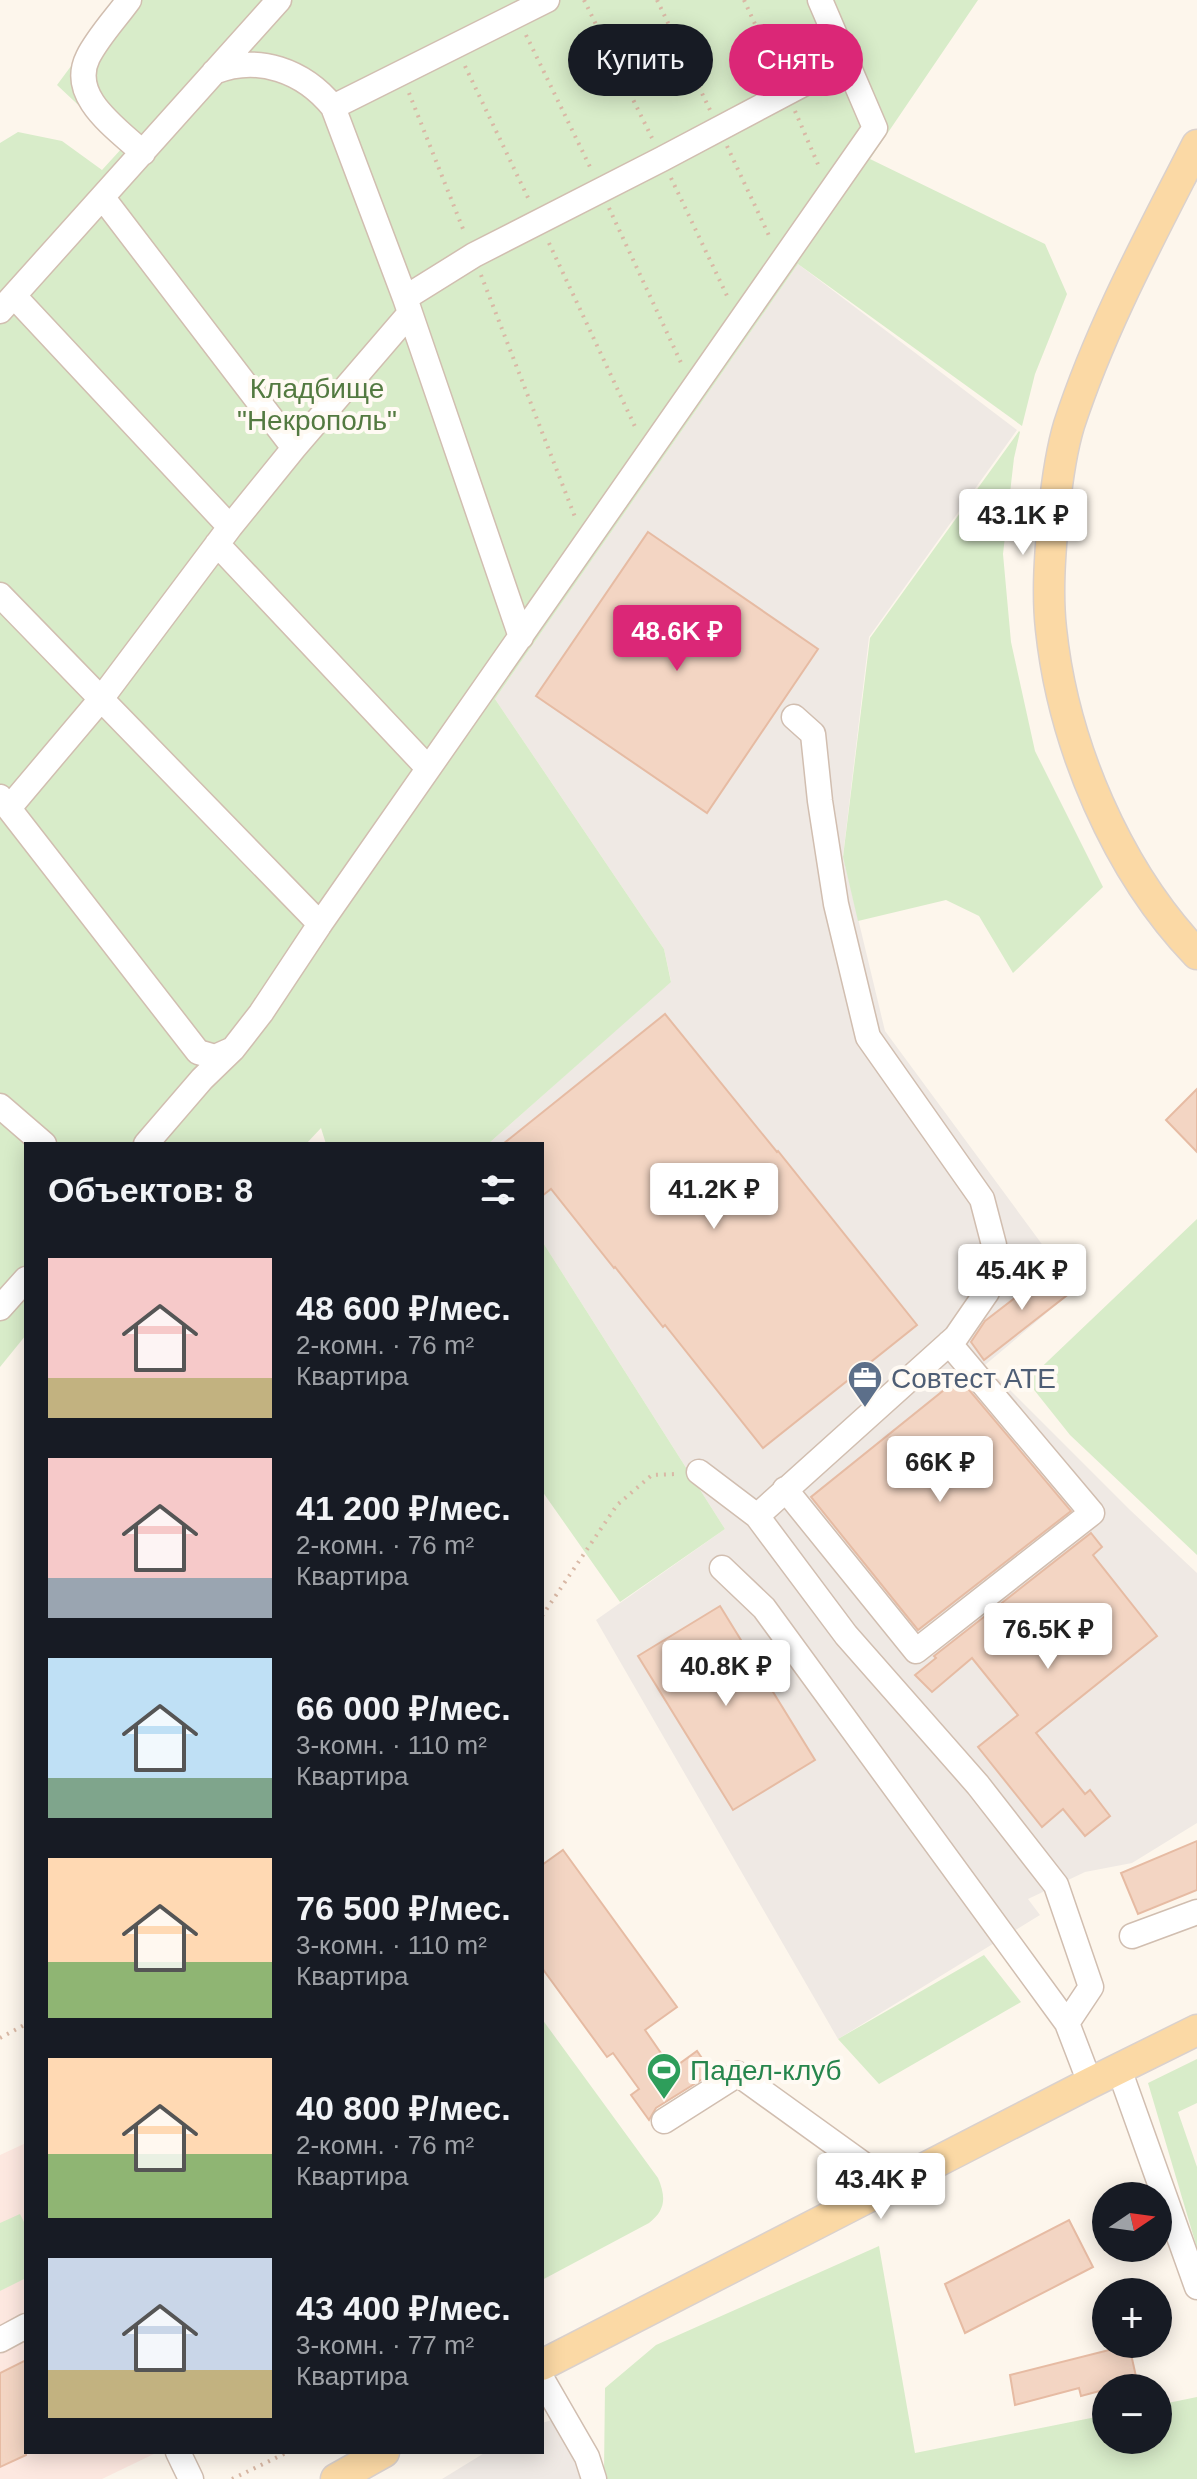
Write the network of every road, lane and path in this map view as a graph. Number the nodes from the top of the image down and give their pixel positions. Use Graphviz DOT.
graph roads {
  1 [pos="129,0"];
  2 [pos="279,0"];
  3 [pos="547,0"];
  4 [pos="820,0"];
  5 [pos="831,24"];
  6 [pos="248,35"];
  7 [pos="456,45"];
  8 [pos="262,64"];
  9 [pos="214,72"];
  10 [pos="401,73"];
  11 [pos="780,96"];
  12 [pos="862,96"];
  13 [pos="333,107"];
  14 [pos="1197,145"];
  15 [pos="143,153"];
  16 [pos="103,198"];
  17 [pos="539,222"];
  18 [pos="474,255"];
  19 [pos="7,304"];
  20 [pos="408,306"];
  21 [pos="294,448"];
  22 [pos="648,454"];
  23 [pos="224,536"];
  24 [pos="586,543"];
  25 [pos="0,595"];
  26 [pos="521,637"];
  27 [pos="101,699"];
  28 [pos="794,717"];
  29 [pos="428,768"];
  30 [pos="4,802"];
  31 [pos="320,924"];
  32 [pos="1197,954"];
  33 [pos="233,1049"];
  34 [pos="198,1052"];
  35 [pos="202,1079"];
  36 [pos="0,1106"];
  37 [pos="42,1142"];
  38 [pos="148,1142"];
  39 [pos="24,1281"];
  40 [pos="0,1308"];
  41 [pos="949,1343"];
  42 [pos="699,1472"];
  43 [pos="785,1489"];
  44 [pos="757,1516"];
  45 [pos="722,1568"];
  46 [pos="544,1613"];
  47 [pos="1197,1912"];
  48 [pos="1132,1936"];
  49 [pos="1067,2023"];
  50 [pos="24,2025"];
  51 [pos="0,2038"];
  52 [pos="1194,2040"];
  53 [pos="1119,2069"];
  54 [pos="1090,2083"];
  55 [pos="664,2121"];
  56 [pos="892,2185"];
  57 [pos="1197,2287"];
  58 [pos="24,2327"];
  59 [pos="0,2340"];
  60 [pos="544,2364"];
  61 [pos="544,2382"];
  62 [pos="179,2454"];
  63 [pos="284,2454"];
  64 [pos="380,2454"];
  65 [pos="191,2479"];
  66 [pos="232,2479"];
  67 [pos="336,2479"];
  68 [pos="594,2479"];
  1 -- 15 [label="lane"];
  2 -- 6 [label="lane"];
  3 -- 7 [label="lane"];
  4 -- 5 [label="lane"];
  6 -- 8 [label="lane"];
  6 -- 9 [label="lane"];
  7 -- 10 [label="lane"];
  7 -- 17 [label="path"];
  8 -- 9 [label="lane"];
  8 -- 13 [label="lane"];
  9 -- 15 [label="lane"];
  10 -- 13 [label="lane"];
  10 -- 18 [label="path"];
  11 -- 17 [label="lane"];
  12 -- 22 [label="lane"];
  13 -- 20 [label="lane"];
  14 -- 32 [label="main road"];
  15 -- 16 [label="lane"];
  16 -- 19 [label="lane"];
  16 -- 21 [label="lane"];
  17 -- 18 [label="lane"];
  17 -- 22 [label="path"];
  18 -- 20 [label="lane"];
  18 -- 24 [label="path"];
  19 -- 23 [label="lane"];
  20 -- 21 [label="lane"];
  20 -- 26 [label="lane"];
  21 -- 23 [label="lane"];
  22 -- 24 [label="lane"];
  23 -- 27 [label="lane"];
  23 -- 29 [label="lane"];
  24 -- 26 [label="lane"];
  25 -- 27 [label="lane"];
  26 -- 29 [label="lane"];
  27 -- 30 [label="lane"];
  27 -- 31 [label="lane"];
  28 -- 41 [label="lane"];
  29 -- 31 [label="lane"];
  30 -- 34 [label="lane"];
  31 -- 33 [label="lane"];
  33 -- 34 [label="lane"];
  33 -- 35 [label="lane"];
  34 -- 35 [label="lane"];
  35 -- 38 [label="lane"];
  36 -- 37 [label="lane"];
  39 -- 40 [label="lane"];
  41 -- 43 [label="lane"];
  41 -- 43 [label="lane"];
  42 -- 44 [label="lane"];
  42 -- 46 [label="path"];
  43 -- 44 [label="lane"];
  44 -- 49 [label="lane"];
  45 -- 49 [label="lane"];
  47 -- 48 [label="lane"];
  49 -- 54 [label="lane"];
  50 -- 51 [label="path"];
  52 -- 53 [label="main road"];
  53 -- 54 [label="main road"];
  53 -- 57 [label="lane"];
  54 -- 56 [label="main road"];
  55 -- 56 [label="lane"];
  56 -- 60 [label="main road"];
  58 -- 59 [label="lane"];
  61 -- 68 [label="lane"];
  62 -- 65 [label="lane"];
  63 -- 66 [label="path"];
  64 -- 67 [label="main road"];
}
